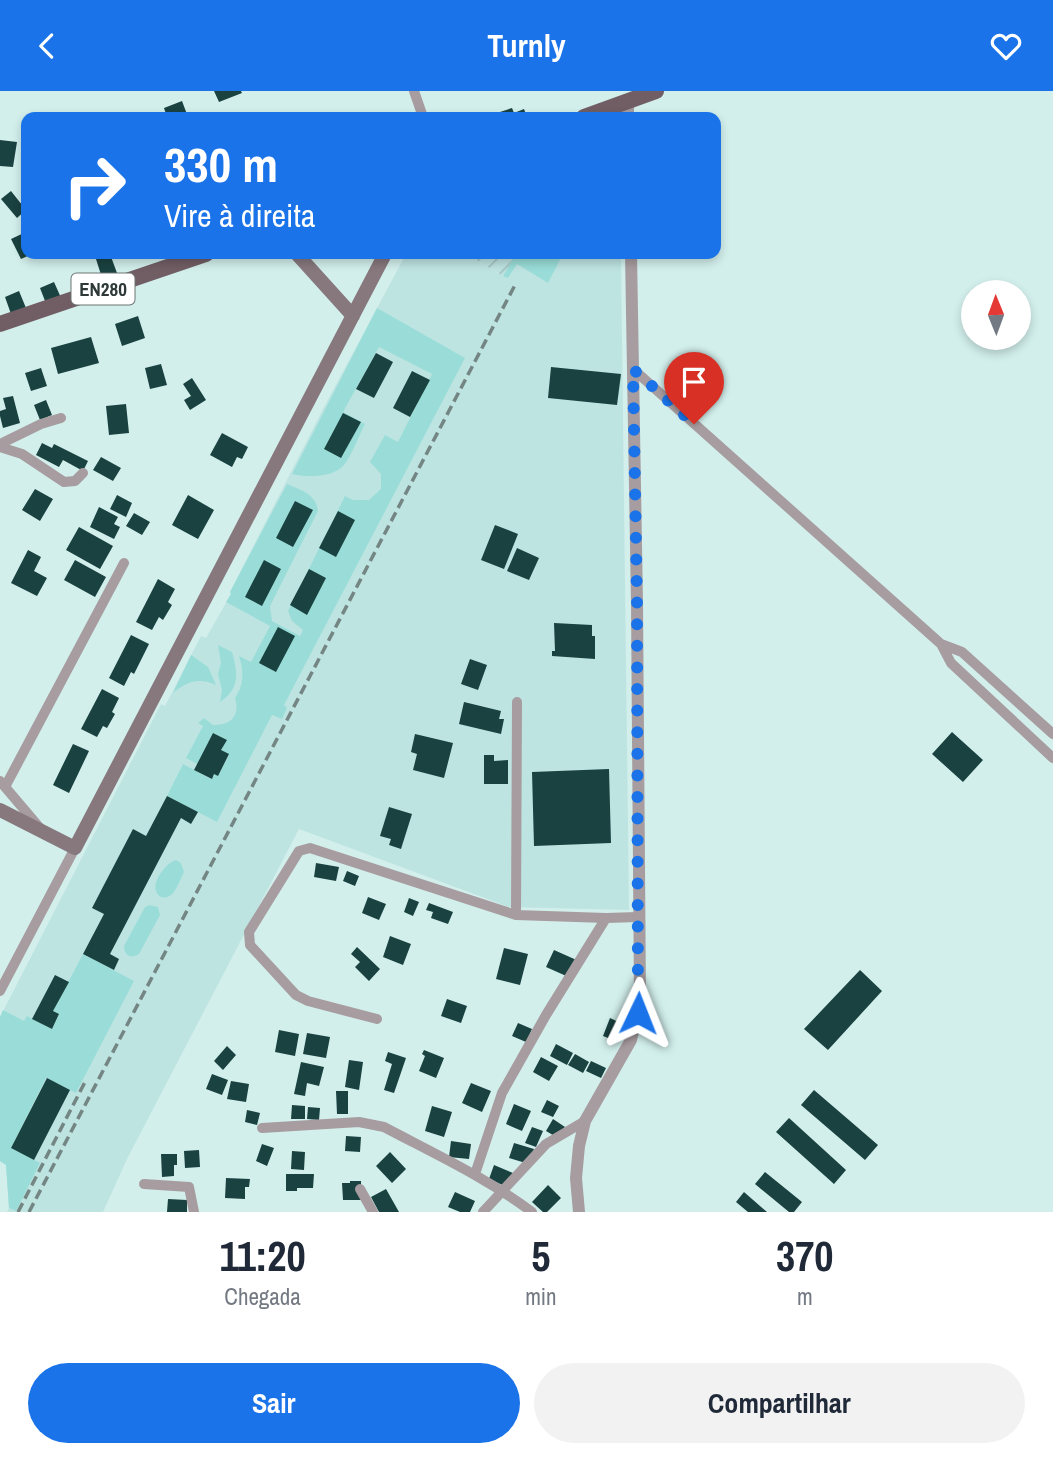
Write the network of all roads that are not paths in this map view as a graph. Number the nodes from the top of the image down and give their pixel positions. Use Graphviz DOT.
graph roads {
  1 [pos="414,91"];
  2 [pos="656,91"];
  3 [pos="628,100"];
  4 [pos="421,112"];
  5 [pos="597,112"];
  6 [pos="628,112"];
  7 [pos="191,259"];
  8 [pos="302,259"];
  9 [pos="382,259"];
  10 [pos="631,259"];
  11 [pos="353,316"];
  12 [pos="0,324"];
  13 [pos="633,369"];
  14 [pos="61,418"];
  15 [pos="0,445"];
  16 [pos="83,473"];
  17 [pos="124,563"];
  18 [pos="942,643"];
  19 [pos="517,702"];
  20 [pos="1053,734"];
  21 [pos="1053,758"];
  22 [pos="3,784"];
  23 [pos="0,810"];
  24 [pos="43,831"];
  25 [pos="75,848"];
  26 [pos="516,915"];
  27 [pos="638,917"];
  28 [pos="606,918"];
  29 [pos="0,991"];
  30 [pos="377,1019"];
  31 [pos="585,1121"];
  32 [pos="262,1128"];
  33 [pos="475,1174"];
  34 [pos="144,1184"];
  35 [pos="360,1189"];
  36 [pos="504,1191"];
  37 [pos="194,1212"];
  38 [pos="373,1212"];
  39 [pos="483,1212"];
  40 [pos="532,1212"];
  41 [pos="579,1212"];
  1 -- 4 [label="street"];
  2 -- 3 [label="main road"];
  3 -- 5 [label="main road"];
  3 -- 6 [label="street"];
  7 -- 12 [label="main road, EN280"];
  8 -- 11 [label="main road"];
  9 -- 11 [label="main road"];
  10 -- 13 [label="street"];
  11 -- 25 [label="main road"];
  13 -- 18 [label="street"];
  13 -- 27 [label="street"];
  14 -- 15 [label="street"];
  15 -- 16 [label="street"];
  17 -- 22 [label="street"];
  18 -- 20 [label="street"];
  18 -- 21 [label="street"];
  19 -- 26 [label="street"];
  22 -- 24 [label="street"];
  23 -- 24 [label="main road"];
  24 -- 25 [label="main road"];
  25 -- 29 [label="street"];
  26 -- 28 [label="street"];
  26 -- 30 [label="street"];
  27 -- 28 [label="street"];
  27 -- 31 [label="street"];
  28 -- 33 [label="street"];
  31 -- 36 [label="street"];
  31 -- 41 [label="street"];
  32 -- 33 [label="street"];
  33 -- 36 [label="street"];
  34 -- 37 [label="street"];
  35 -- 38 [label="street"];
  36 -- 39 [label="street"];
  36 -- 40 [label="street"];
}
